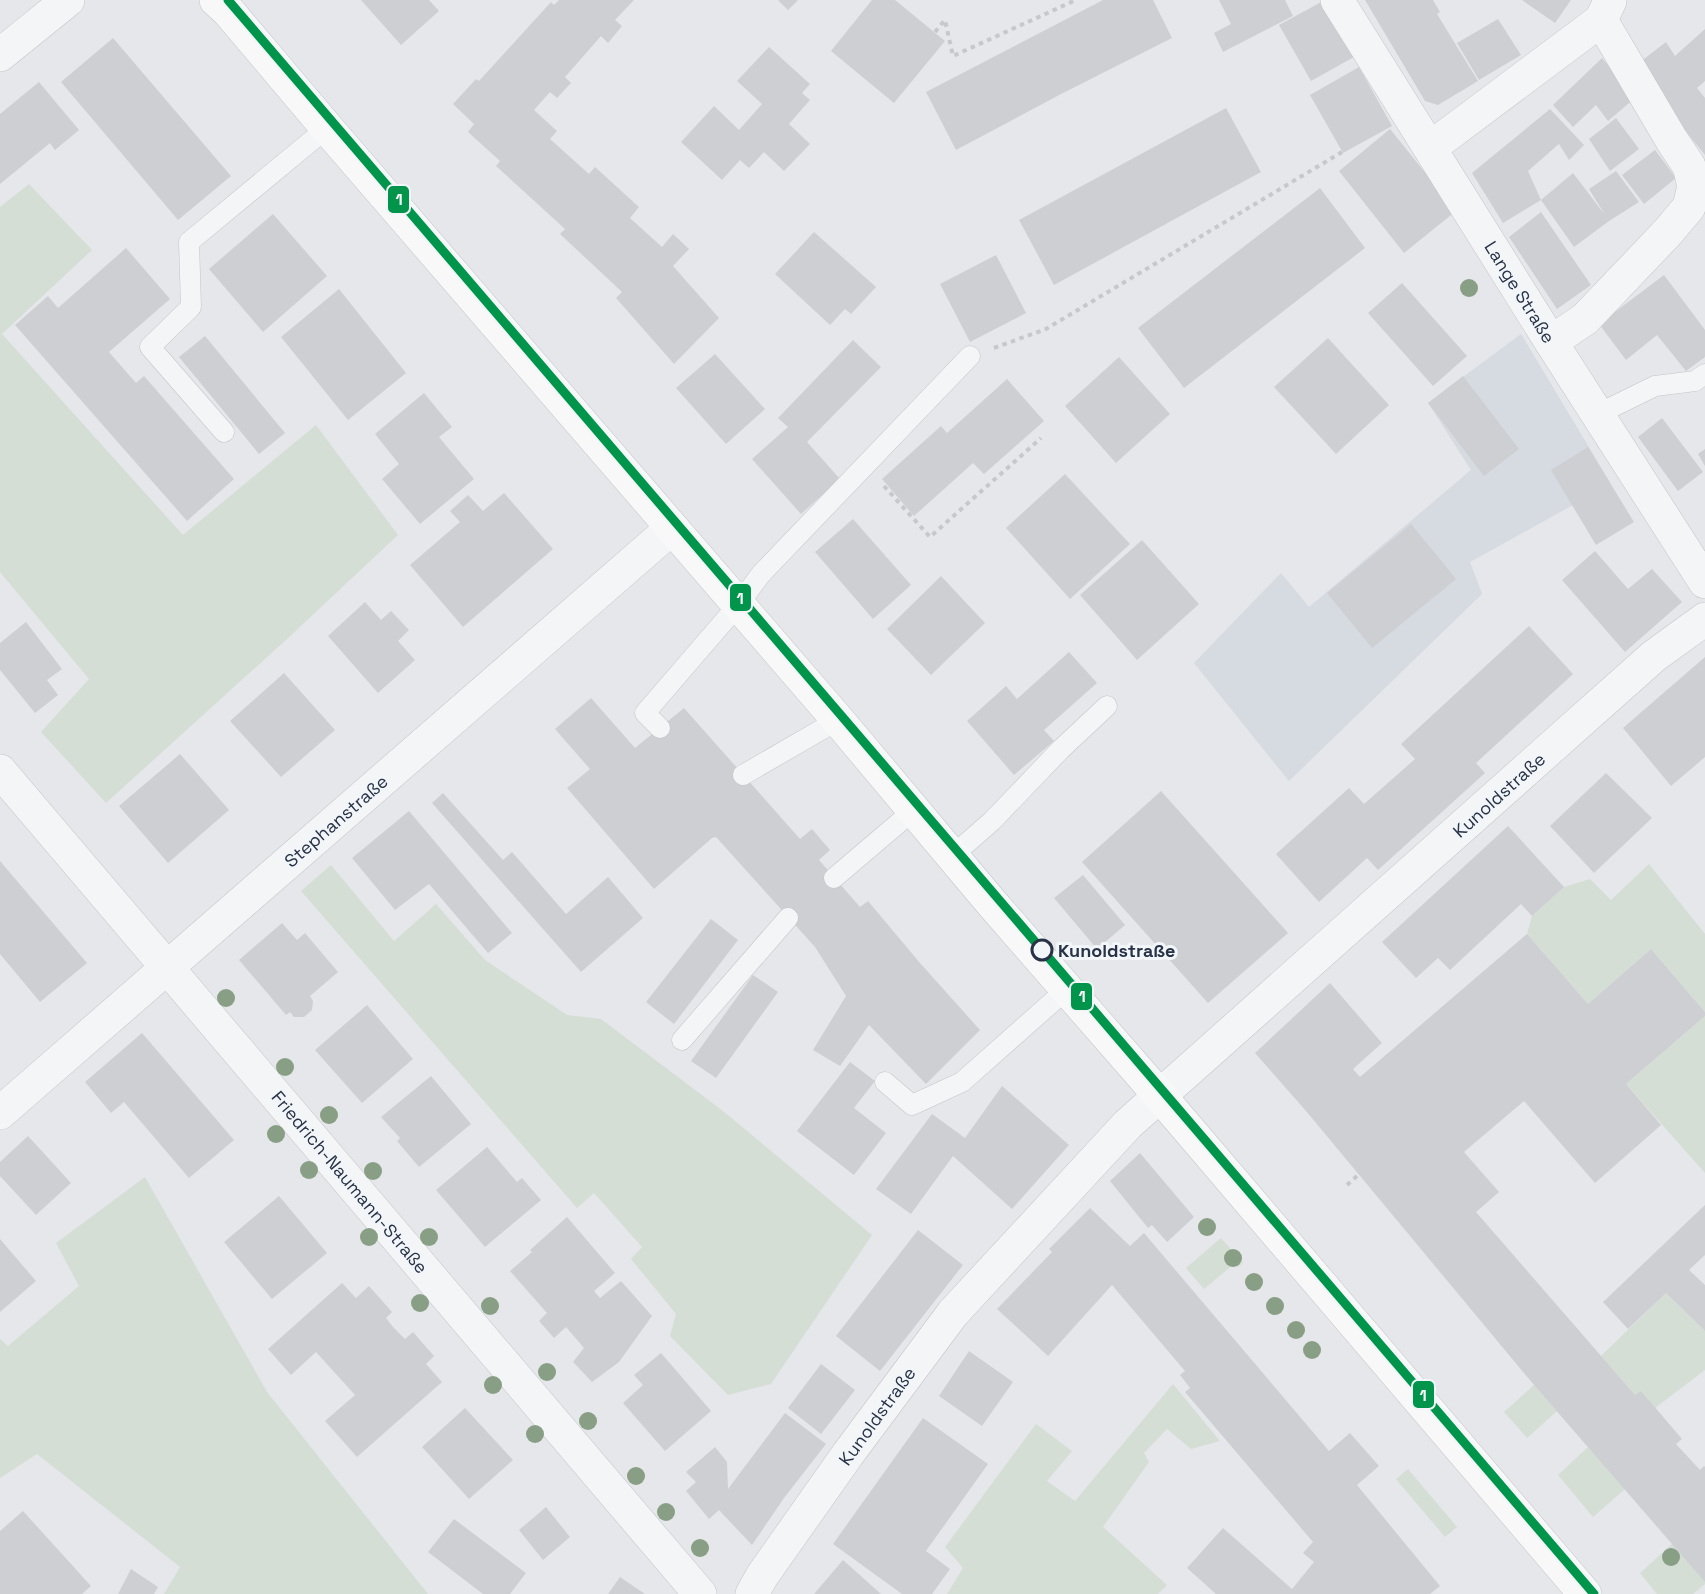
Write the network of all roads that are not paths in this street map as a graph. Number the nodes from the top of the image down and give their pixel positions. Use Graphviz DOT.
graph roads {
  1 [pos="68,0"];
  2 [pos="1337,0"];
  3 [pos="222,3"];
  4 [pos="1606,10"];
  5 [pos="0,55"];
  6 [pos="327,128"];
  7 [pos="1430,148"];
  8 [pos="1551,342"];
  9 [pos="970,356"];
  10 [pos="1705,374"];
  11 [pos="1598,414"];
  12 [pos="224,432"];
  13 [pos="672,528"];
  14 [pos="1705,582"];
  15 [pos="738,605"];
  16 [pos="1705,619"];
  17 [pos="1107,706"];
  18 [pos="838,720"];
  19 [pos="660,728"];
  20 [pos="0,771"];
  21 [pos="743,775"];
  22 [pos="914,810"];
  23 [pos="952,856"];
  24 [pos="834,878"];
  25 [pos="788,918"];
  26 [pos="168,968"];
  27 [pos="1067,989"];
  28 [pos="682,1040"];
  29 [pos="885,1082"];
  30 [pos="1160,1096"];
  31 [pos="0,1113"];
  32 [pos="700,1594"];
  33 [pos="752,1594"];
  34 [pos="1585,1594"];
  1 -- 5 [label="street"];
  2 -- 7 [label="street, Lange Straße"];
  3 -- 6 [label="main road"];
  4 -- 7 [label="street"];
  4 -- 8 [label="street"];
  6 -- 12 [label="lane"];
  6 -- 13 [label="main road"];
  7 -- 8 [label="street, Lange Straße"];
  8 -- 11 [label="street, Lange Straße"];
  9 -- 15 [label="lane"];
  10 -- 11 [label="lane"];
  11 -- 14 [label="street, Lange Straße"];
  13 -- 15 [label="main road"];
  13 -- 26 [label="street, Stephanstraße"];
  15 -- 18 [label="main road"];
  15 -- 19 [label="lane"];
  16 -- 30 [label="street, Kunoldstraße"];
  17 -- 23 [label="lane"];
  18 -- 21 [label="lane"];
  18 -- 22 [label="main road"];
  20 -- 26 [label="street, Friedrich-Naumann-Straße"];
  22 -- 23 [label="main road"];
  22 -- 24 [label="lane"];
  23 -- 27 [label="main road"];
  25 -- 28 [label="lane"];
  26 -- 31 [label="street, Stephanstraße"];
  26 -- 32 [label="street, Friedrich-Naumann-Straße"];
  27 -- 29 [label="lane"];
  27 -- 30 [label="main road"];
  30 -- 33 [label="street, Kunoldstraße"];
  30 -- 34 [label="main road"];
}
